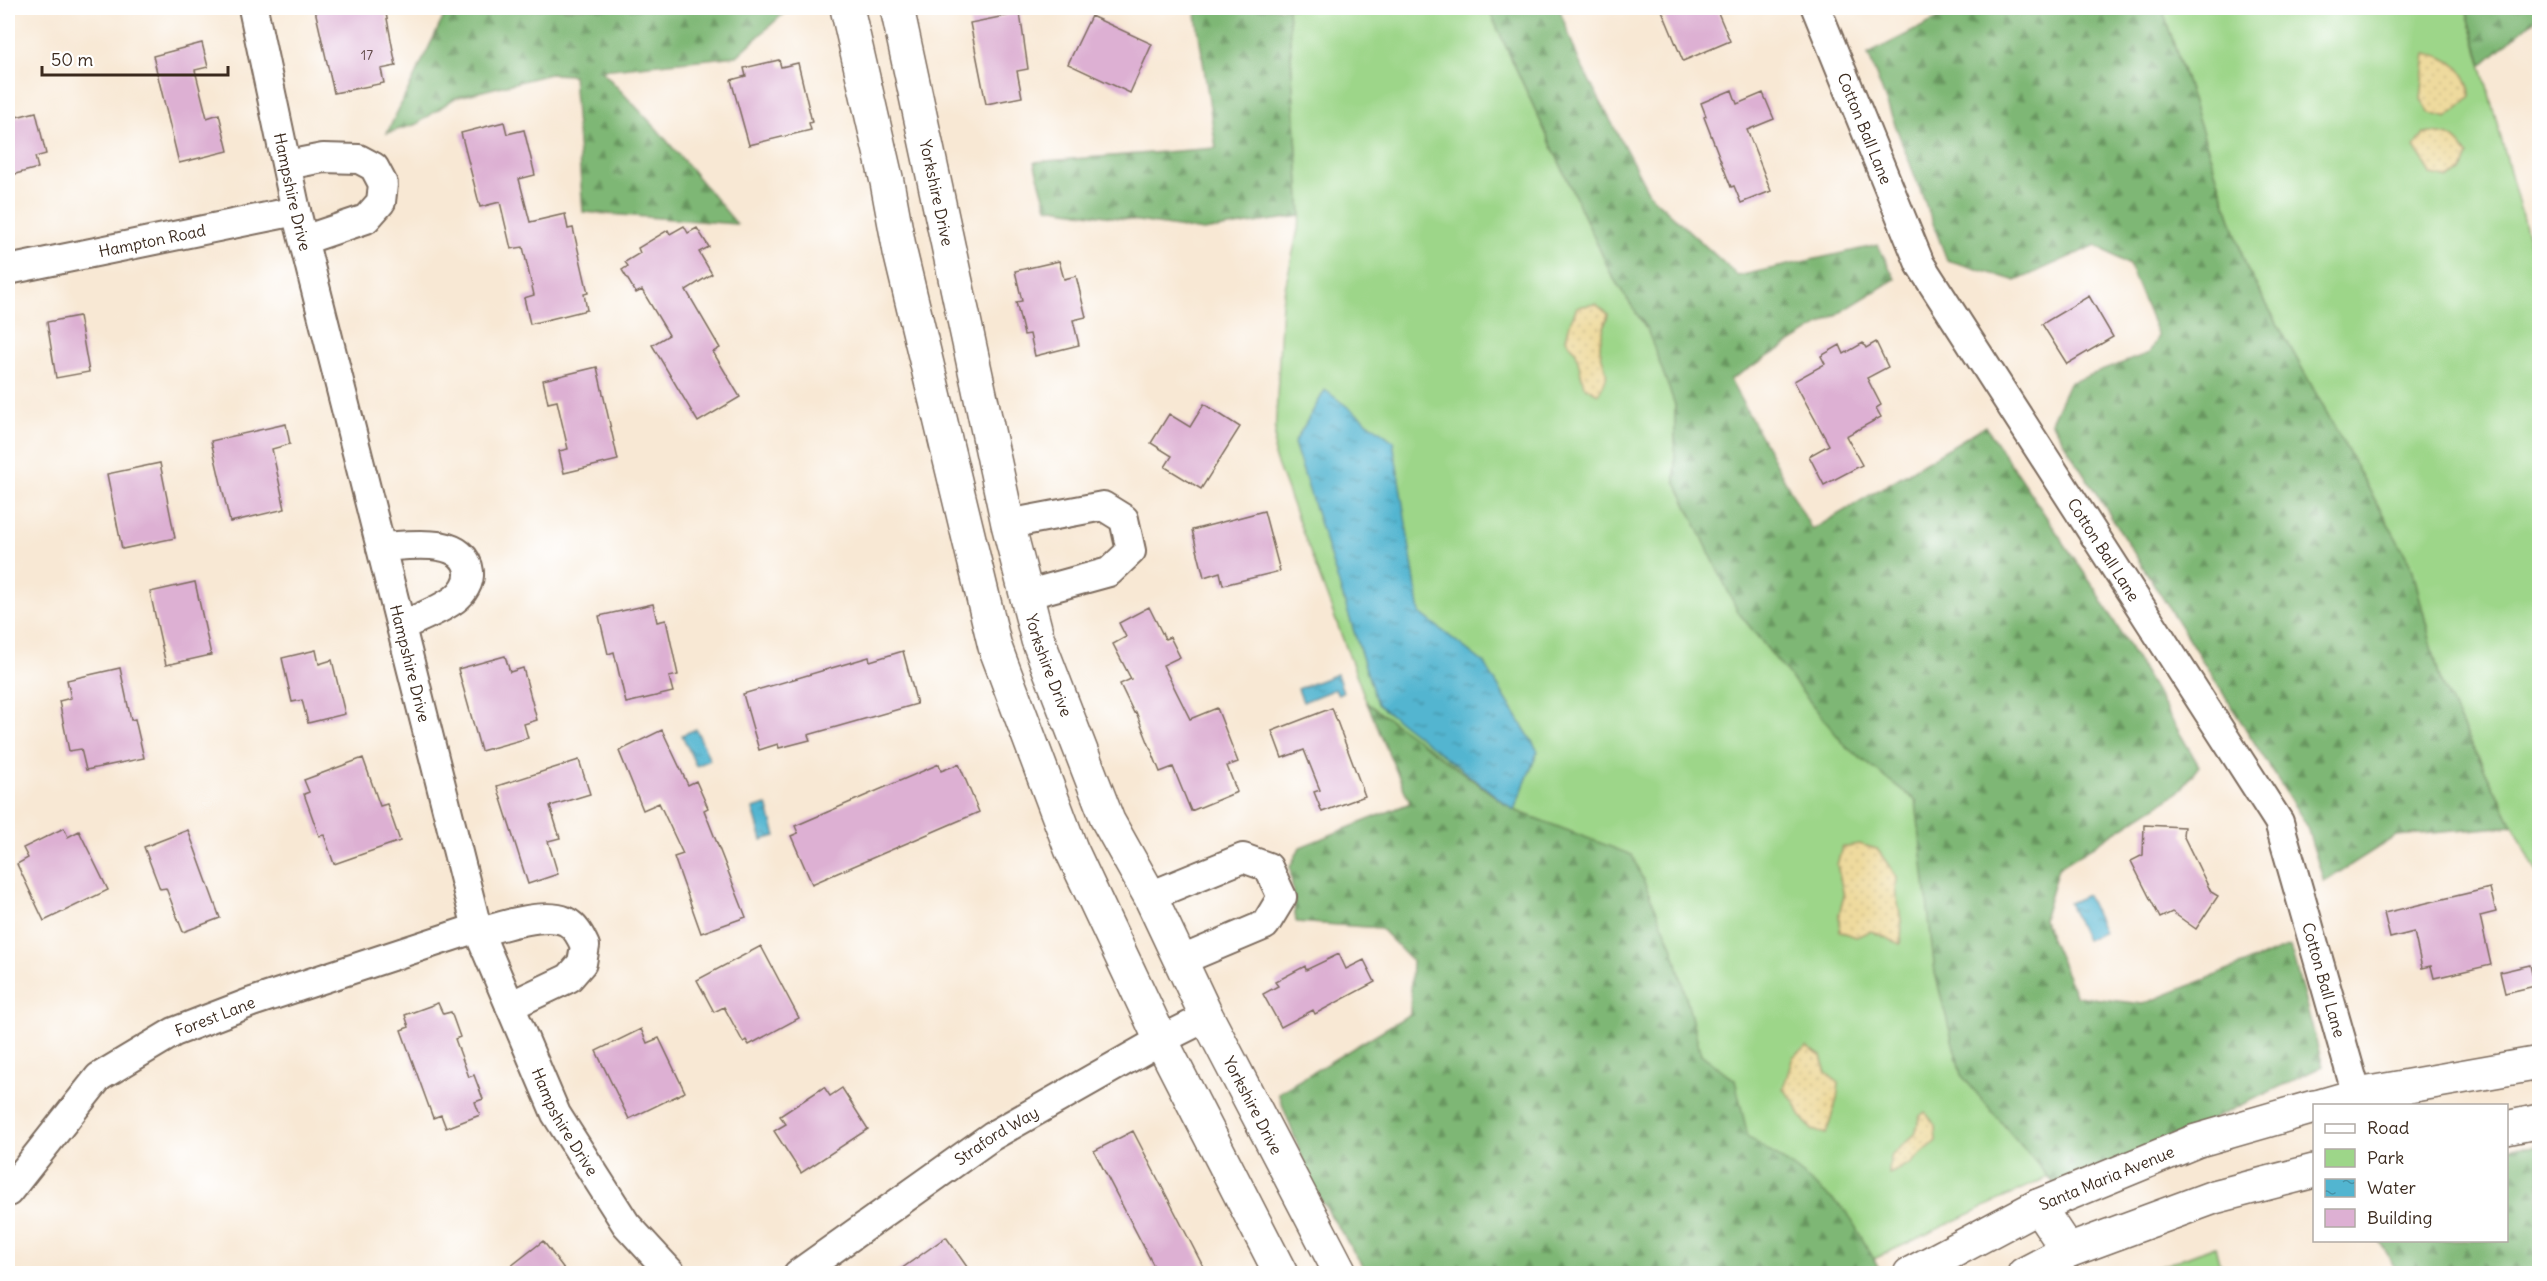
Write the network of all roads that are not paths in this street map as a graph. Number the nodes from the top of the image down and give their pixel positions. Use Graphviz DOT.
graph roads {
  1 [pos="253,8"];
  2 [pos="847,8"];
  3 [pos="897,8"];
  4 [pos="1816,8"];
  5 [pos="287,165"];
  6 [pos="296,211"];
  7 [pos="942,212"];
  8 [pos="894,223"];
  9 [pos="304,240"];
  10 [pos="8,270"];
  11 [pos="1008,524"];
  12 [pos="381,547"];
  13 [pos="1025,595"];
  14 [pos="401,626"];
  15 [pos="1150,896"];
  16 [pos="478,930"];
  17 [pos="1182,960"];
  18 [pos="510,1006"];
  19 [pos="1207,1017"];
  20 [pos="1161,1040"];
  21 [pos="2540,1063"];
  22 [pos="2359,1100"];
  23 [pos="2332,1104"];
  24 [pos="2313,1107"];
  25 [pos="2540,1122"];
  26 [pos="2508,1128"];
  27 [pos="2313,1172"];
  28 [pos="11,1181"];
  29 [pos="2038,1206"];
  30 [pos="2068,1251"];
  31 [pos="672,1274"];
  32 [pos="798,1274"];
  33 [pos="1281,1274"];
  34 [pos="1341,1274"];
  35 [pos="1910,1274"];
  36 [pos="2024,1274"];
  1 -- 5 [label="street, Hampshire Drive"];
  2 -- 8 [label="street"];
  3 -- 7 [label="street, Yorkshire Drive"];
  4 -- 22 [label="street, Cotton Ball Lane"];
  5 -- 6 [label="street, Hampshire Drive"];
  5 -- 9 [label="street"];
  6 -- 9 [label="street, Hampshire Drive"];
  6 -- 10 [label="street, Hampton Road"];
  7 -- 8 [label="street"];
  7 -- 11 [label="street, Yorkshire Drive"];
  8 -- 20 [label="street"];
  9 -- 12 [label="street, Hampshire Drive"];
  11 -- 13 [label="street, Yorkshire Drive"];
  11 -- 13 [label="street"];
  12 -- 14 [label="street, Hampshire Drive"];
  12 -- 14 [label="street"];
  13 -- 15 [label="street, Yorkshire Drive"];
  14 -- 16 [label="street, Hampshire Drive"];
  15 -- 17 [label="street, Yorkshire Drive"];
  15 -- 17 [label="street"];
  16 -- 18 [label="street, Hampshire Drive"];
  16 -- 18 [label="street, Forest Lane"];
  16 -- 28 [label="street, Forest Lane"];
  17 -- 19 [label="street, Yorkshire Drive"];
  18 -- 31 [label="street, Hampshire Drive"];
  19 -- 20 [label="street, Straford Way"];
  19 -- 34 [label="street, Yorkshire Drive"];
  20 -- 32 [label="street, Straford Way"];
  20 -- 33 [label="street"];
  21 -- 22 [label="street"];
  22 -- 23 [label="street"];
  24 -- 29 [label="street, Santa Maria Avenue"];
  25 -- 26 [label="street"];
  27 -- 30 [label="street"];
  29 -- 30 [label="street"];
  29 -- 35 [label="street, Santa Maria Avenue"];
  30 -- 36 [label="street"];
}
